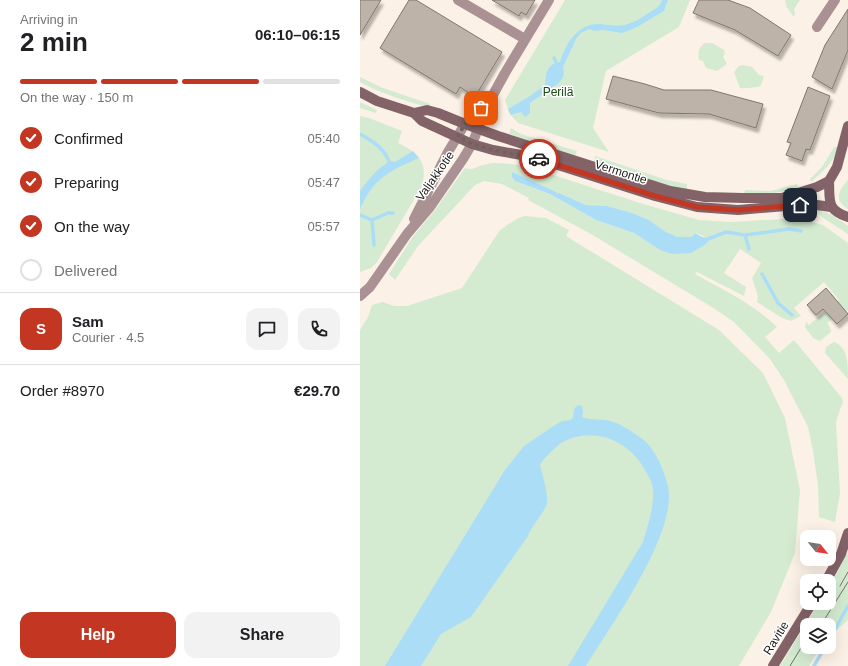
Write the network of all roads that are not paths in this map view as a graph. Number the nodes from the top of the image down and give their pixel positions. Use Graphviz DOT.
graph roads {
  1 [pos="458,0"];
  2 [pos="550,0"];
  3 [pos="835,0"];
  4 [pos="817,27"];
  5 [pos="525,40"];
  6 [pos="360,92"];
  7 [pos="488,104"];
  8 [pos="414,113"];
  9 [pos="465,124"];
  10 [pos="848,126"];
  11 [pos="478,129"];
  12 [pos="458,136"];
  13 [pos="472,144"];
  14 [pos="848,164"];
  15 [pos="837,167"];
  16 [pos="829,180"];
  17 [pos="831,207"];
  18 [pos="848,217"];
  19 [pos="407,234"];
  20 [pos="365,287"];
  21 [pos="360,296"];
  22 [pos="848,533"];
  23 [pos="830,574"];
  24 [pos="808,610"];
  25 [pos="774,666"];
  1 -- 5 [label="street"];
  2 -- 5 [label="street"];
  3 -- 4 [label="street"];
  5 -- 7 [label="street"];
  6 -- 8 [label="main road, Vermontie"];
  7 -- 9 [label="street, Valjakkotie"];
  7 -- 11 [label="street, Valjakkotie"];
  8 -- 9 [label="main road, Vermontie"];
  8 -- 12 [label="main road, Vermontie"];
  9 -- 11 [label="main road, Vermontie"];
  9 -- 12 [label="street, Valjakkotie"];
  10 -- 15 [label="main road"];
  11 -- 13 [label="street, Valjakkotie"];
  11 -- 16 [label="main road, Vermontie"];
  12 -- 13 [label="main road, Vermontie"];
  12 -- 19 [label="street, Valjakkotie"];
  13 -- 17 [label="main road, Vermontie"];
  13 -- 19 [label="street, Valjakkotie"];
  14 -- 15 [label="main road"];
  15 -- 16 [label="main road"];
  16 -- 17 [label="main road"];
  17 -- 18 [label="main road"];
  19 -- 20 [label="street, Valjakkotie"];
  20 -- 21 [label="street, Valjakkotie"];
  22 -- 23 [label="main road"];
  24 -- 25 [label="main road, Ravitie"];
}
